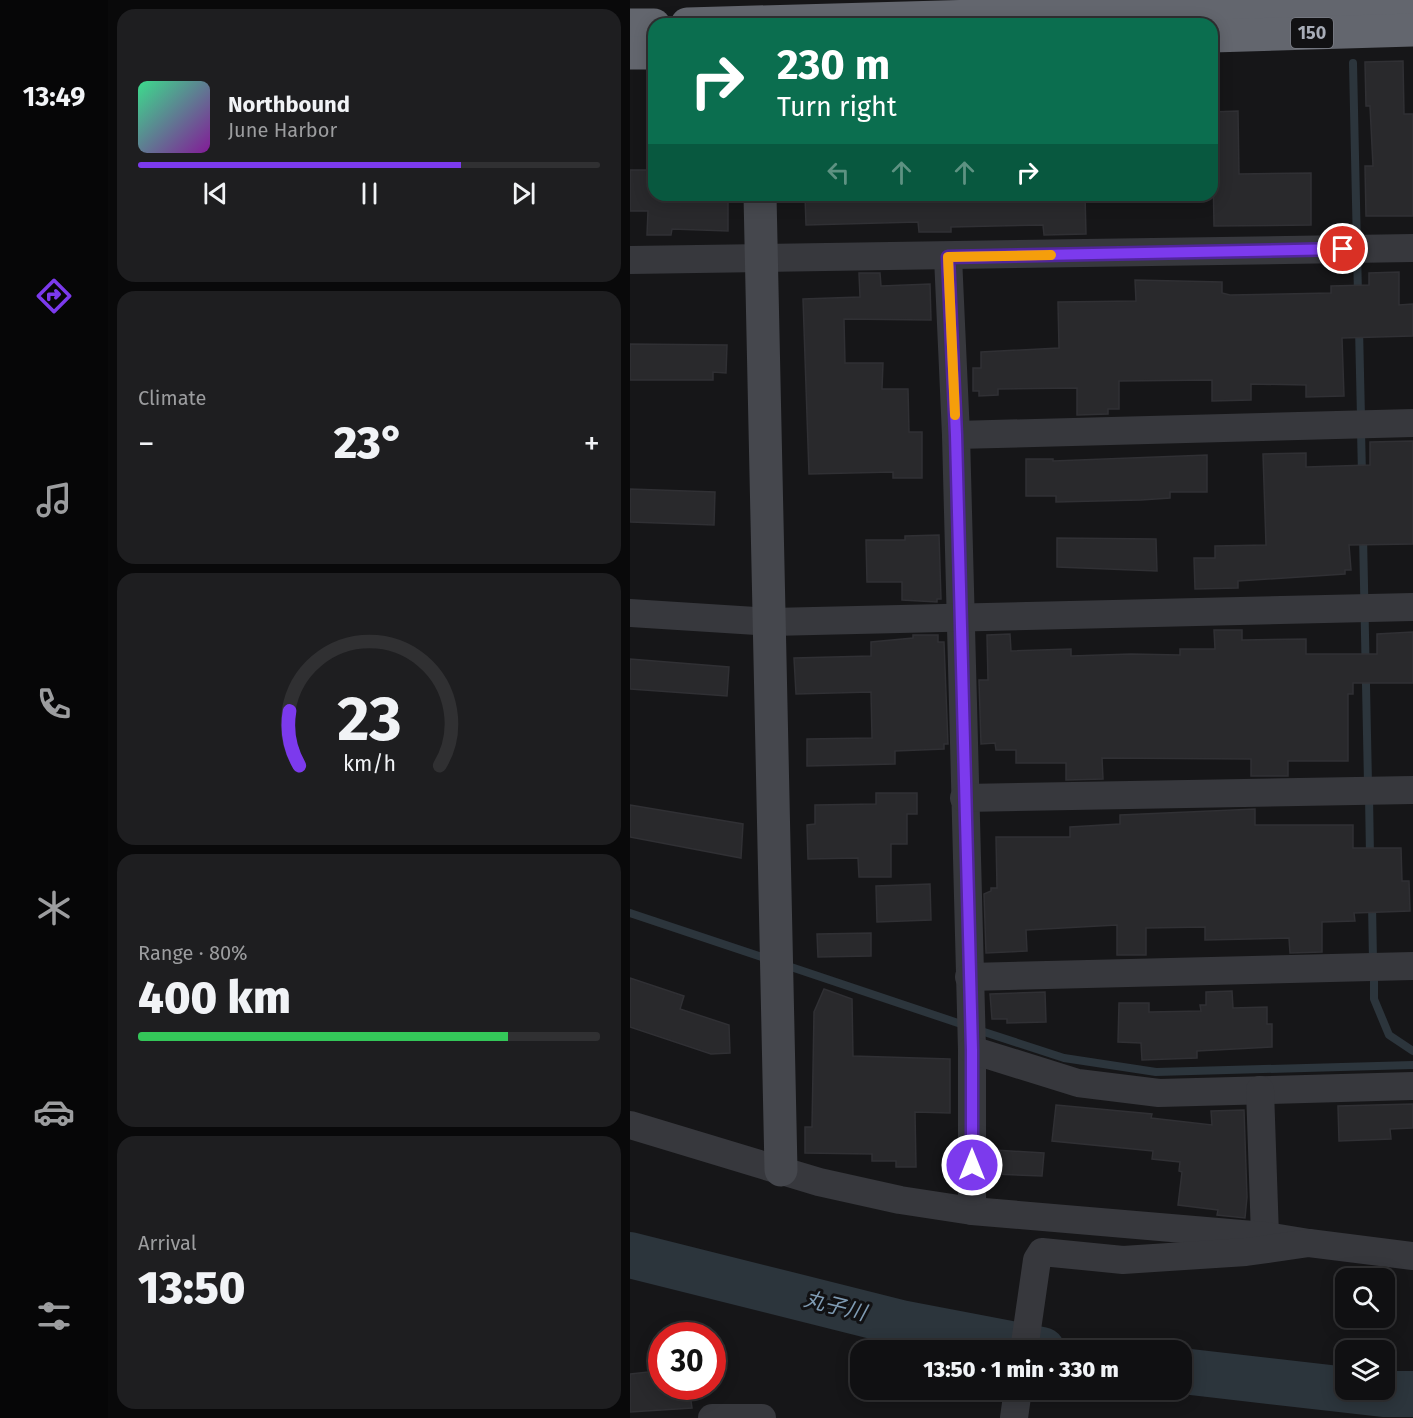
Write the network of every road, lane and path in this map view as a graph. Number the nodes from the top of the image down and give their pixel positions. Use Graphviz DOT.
graph roads {
  1 [pos="1413,4"];
  2 [pos="756,15"];
  3 [pos="733,18"];
  4 [pos="630,25"];
  5 [pos="648,25"];
  6 [pos="1413,30"];
  7 [pos="1218,36"];
  8 [pos="630,53"];
  9 [pos="648,53"];
  10 [pos="760,201"];
  11 [pos="1413,248"];
  12 [pos="948,257"];
  13 [pos="630,260"];
  14 [pos="762,260"];
  15 [pos="1413,423"];
  16 [pos="956,435"];
  17 [pos="1413,607"];
  18 [pos="630,613"];
  19 [pos="960,618"];
  20 [pos="771,622"];
  21 [pos="1413,790"];
  22 [pos="964,798"];
  23 [pos="1413,966"];
  24 [pos="969,977"];
  25 [pos="972,1050"];
  26 [pos="1413,1086"];
  27 [pos="1260,1090"];
  28 [pos="630,1125"];
  29 [pos="782,1170"];
  30 [pos="972,1211"];
  31 [pos="1265,1236"];
  32 [pos="1309,1243"];
  33 [pos="1413,1256"];
  34 [pos="1025,1340"];
  35 [pos="1016,1400"];
  36 [pos="712,1418"];
  37 [pos="762,1418"];
  38 [pos="1014,1418"];
  1 -- 2 [label="highway, 150"];
  2 -- 3 [label="highway, 150"];
  4 -- 5 [label="highway"];
  6 -- 7 [label="highway, 150"];
  8 -- 9 [label="highway"];
  10 -- 14 [label="street"];
  11 -- 12 [label="street"];
  12 -- 14 [label="street"];
  12 -- 16 [label="street"];
  13 -- 14 [label="street"];
  14 -- 20 [label="street"];
  15 -- 16 [label="street"];
  16 -- 19 [label="street"];
  17 -- 19 [label="street"];
  18 -- 20 [label="street"];
  19 -- 20 [label="street"];
  19 -- 22 [label="street"];
  20 -- 29 [label="street"];
  21 -- 22 [label="street"];
  22 -- 24 [label="street"];
  23 -- 24 [label="street"];
  24 -- 25 [label="street"];
  25 -- 27 [label="street"];
  25 -- 30 [label="street"];
  26 -- 27 [label="street"];
  27 -- 31 [label="street"];
  28 -- 29 [label="street"];
  29 -- 30 [label="street"];
  30 -- 31 [label="street"];
  31 -- 32 [label="street"];
  32 -- 33 [label="street"];
  32 -- 34 [label="street"];
  35 -- 38 [label="street"];
  36 -- 37 [label="street"];
}
